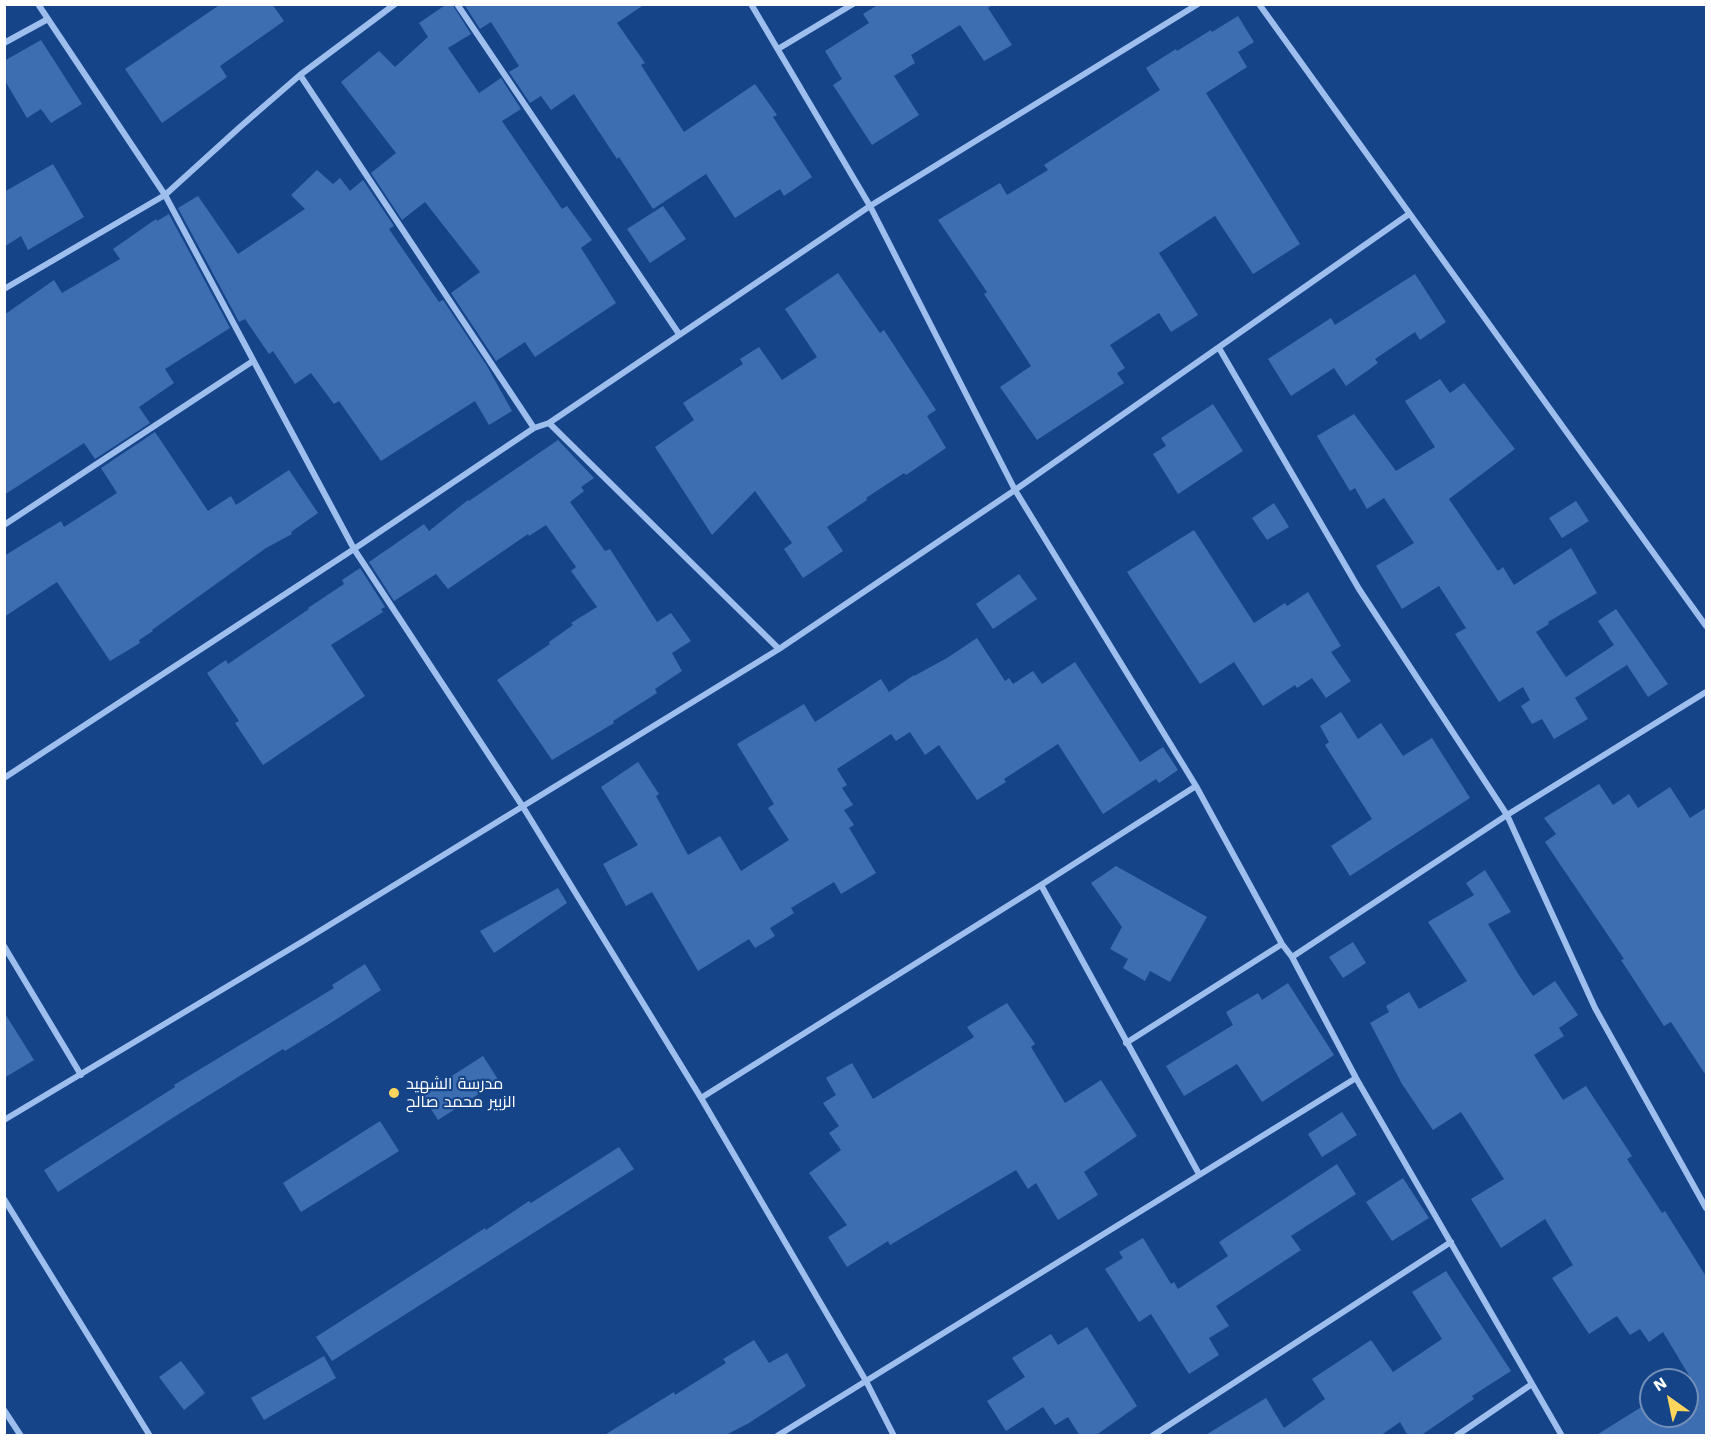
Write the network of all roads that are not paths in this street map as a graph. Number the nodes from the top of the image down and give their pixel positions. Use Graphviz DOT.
graph roads {
  1 [pos="38,4"];
  2 [pos="395,4"];
  3 [pos="457,4"];
  4 [pos="751,4"];
  5 [pos="853,4"];
  6 [pos="1198,4"];
  7 [pos="1259,4"];
  8 [pos="48,19"];
  9 [pos="4,43"];
  10 [pos="778,49"];
  11 [pos="300,75"];
  12 [pos="165,195"];
  13 [pos="870,206"];
  14 [pos="1409,214"];
  15 [pos="4,289"];
  16 [pos="679,334"];
  17 [pos="1219,348"];
  18 [pos="253,361"];
  19 [pos="549,423"];
  20 [pos="534,428"];
  21 [pos="1015,490"];
  22 [pos="4,525"];
  23 [pos="354,549"];
  24 [pos="1707,626"];
  25 [pos="779,649"];
  26 [pos="1707,692"];
  27 [pos="4,778"];
  28 [pos="1196,786"];
  29 [pos="523,807"];
  30 [pos="1507,815"];
  31 [pos="1041,885"];
  32 [pos="1282,944"];
  33 [pos="4,946"];
  34 [pos="1292,957"];
  35 [pos="1126,1043"];
  36 [pos="81,1075"];
  37 [pos="1356,1078"];
  38 [pos="701,1098"];
  39 [pos="4,1120"];
  40 [pos="1199,1174"];
  41 [pos="4,1199"];
  42 [pos="1707,1208"];
  43 [pos="1451,1242"];
  44 [pos="866,1381"];
  45 [pos="1532,1384"];
  46 [pos="4,1410"];
  47 [pos="149,1435"];
  48 [pos="21,1436"];
  49 [pos="777,1436"];
  50 [pos="894,1436"];
  51 [pos="1152,1436"];
  52 [pos="1456,1436"];
  53 [pos="1562,1436"];
  1 -- 8 [label="street"];
  2 -- 11 [label="street"];
  3 -- 16 [label="street"];
  4 -- 10 [label="street"];
  5 -- 10 [label="street"];
  6 -- 13 [label="street"];
  7 -- 14 [label="street"];
  8 -- 9 [label="street"];
  8 -- 12 [label="street"];
  10 -- 13 [label="street"];
  11 -- 12 [label="street"];
  11 -- 20 [label="street"];
  12 -- 15 [label="street"];
  12 -- 18 [label="street"];
  13 -- 16 [label="street"];
  13 -- 21 [label="street"];
  14 -- 17 [label="street"];
  14 -- 24 [label="street"];
  16 -- 19 [label="street"];
  17 -- 21 [label="street"];
  17 -- 30 [label="street"];
  18 -- 22 [label="street"];
  18 -- 23 [label="street"];
  19 -- 20 [label="street"];
  19 -- 25 [label="street"];
  20 -- 23 [label="street"];
  21 -- 25 [label="street"];
  21 -- 28 [label="street"];
  23 -- 27 [label="street"];
  23 -- 29 [label="street"];
  25 -- 29 [label="street"];
  26 -- 30 [label="street"];
  28 -- 31 [label="street"];
  28 -- 32 [label="street"];
  29 -- 36 [label="street"];
  29 -- 38 [label="street"];
  30 -- 34 [label="street"];
  30 -- 42 [label="street"];
  31 -- 35 [label="street"];
  31 -- 38 [label="street"];
  32 -- 34 [label="street"];
  32 -- 35 [label="street"];
  33 -- 36 [label="street"];
  34 -- 37 [label="street"];
  35 -- 40 [label="street"];
  36 -- 39 [label="street"];
  37 -- 40 [label="street"];
  37 -- 43 [label="street"];
  38 -- 44 [label="street"];
  40 -- 44 [label="street"];
  41 -- 47 [label="street"];
  43 -- 45 [label="street"];
  43 -- 51 [label="street"];
  44 -- 49 [label="street"];
  44 -- 50 [label="street"];
  45 -- 52 [label="street"];
  45 -- 53 [label="street"];
  46 -- 48 [label="street"];
}
